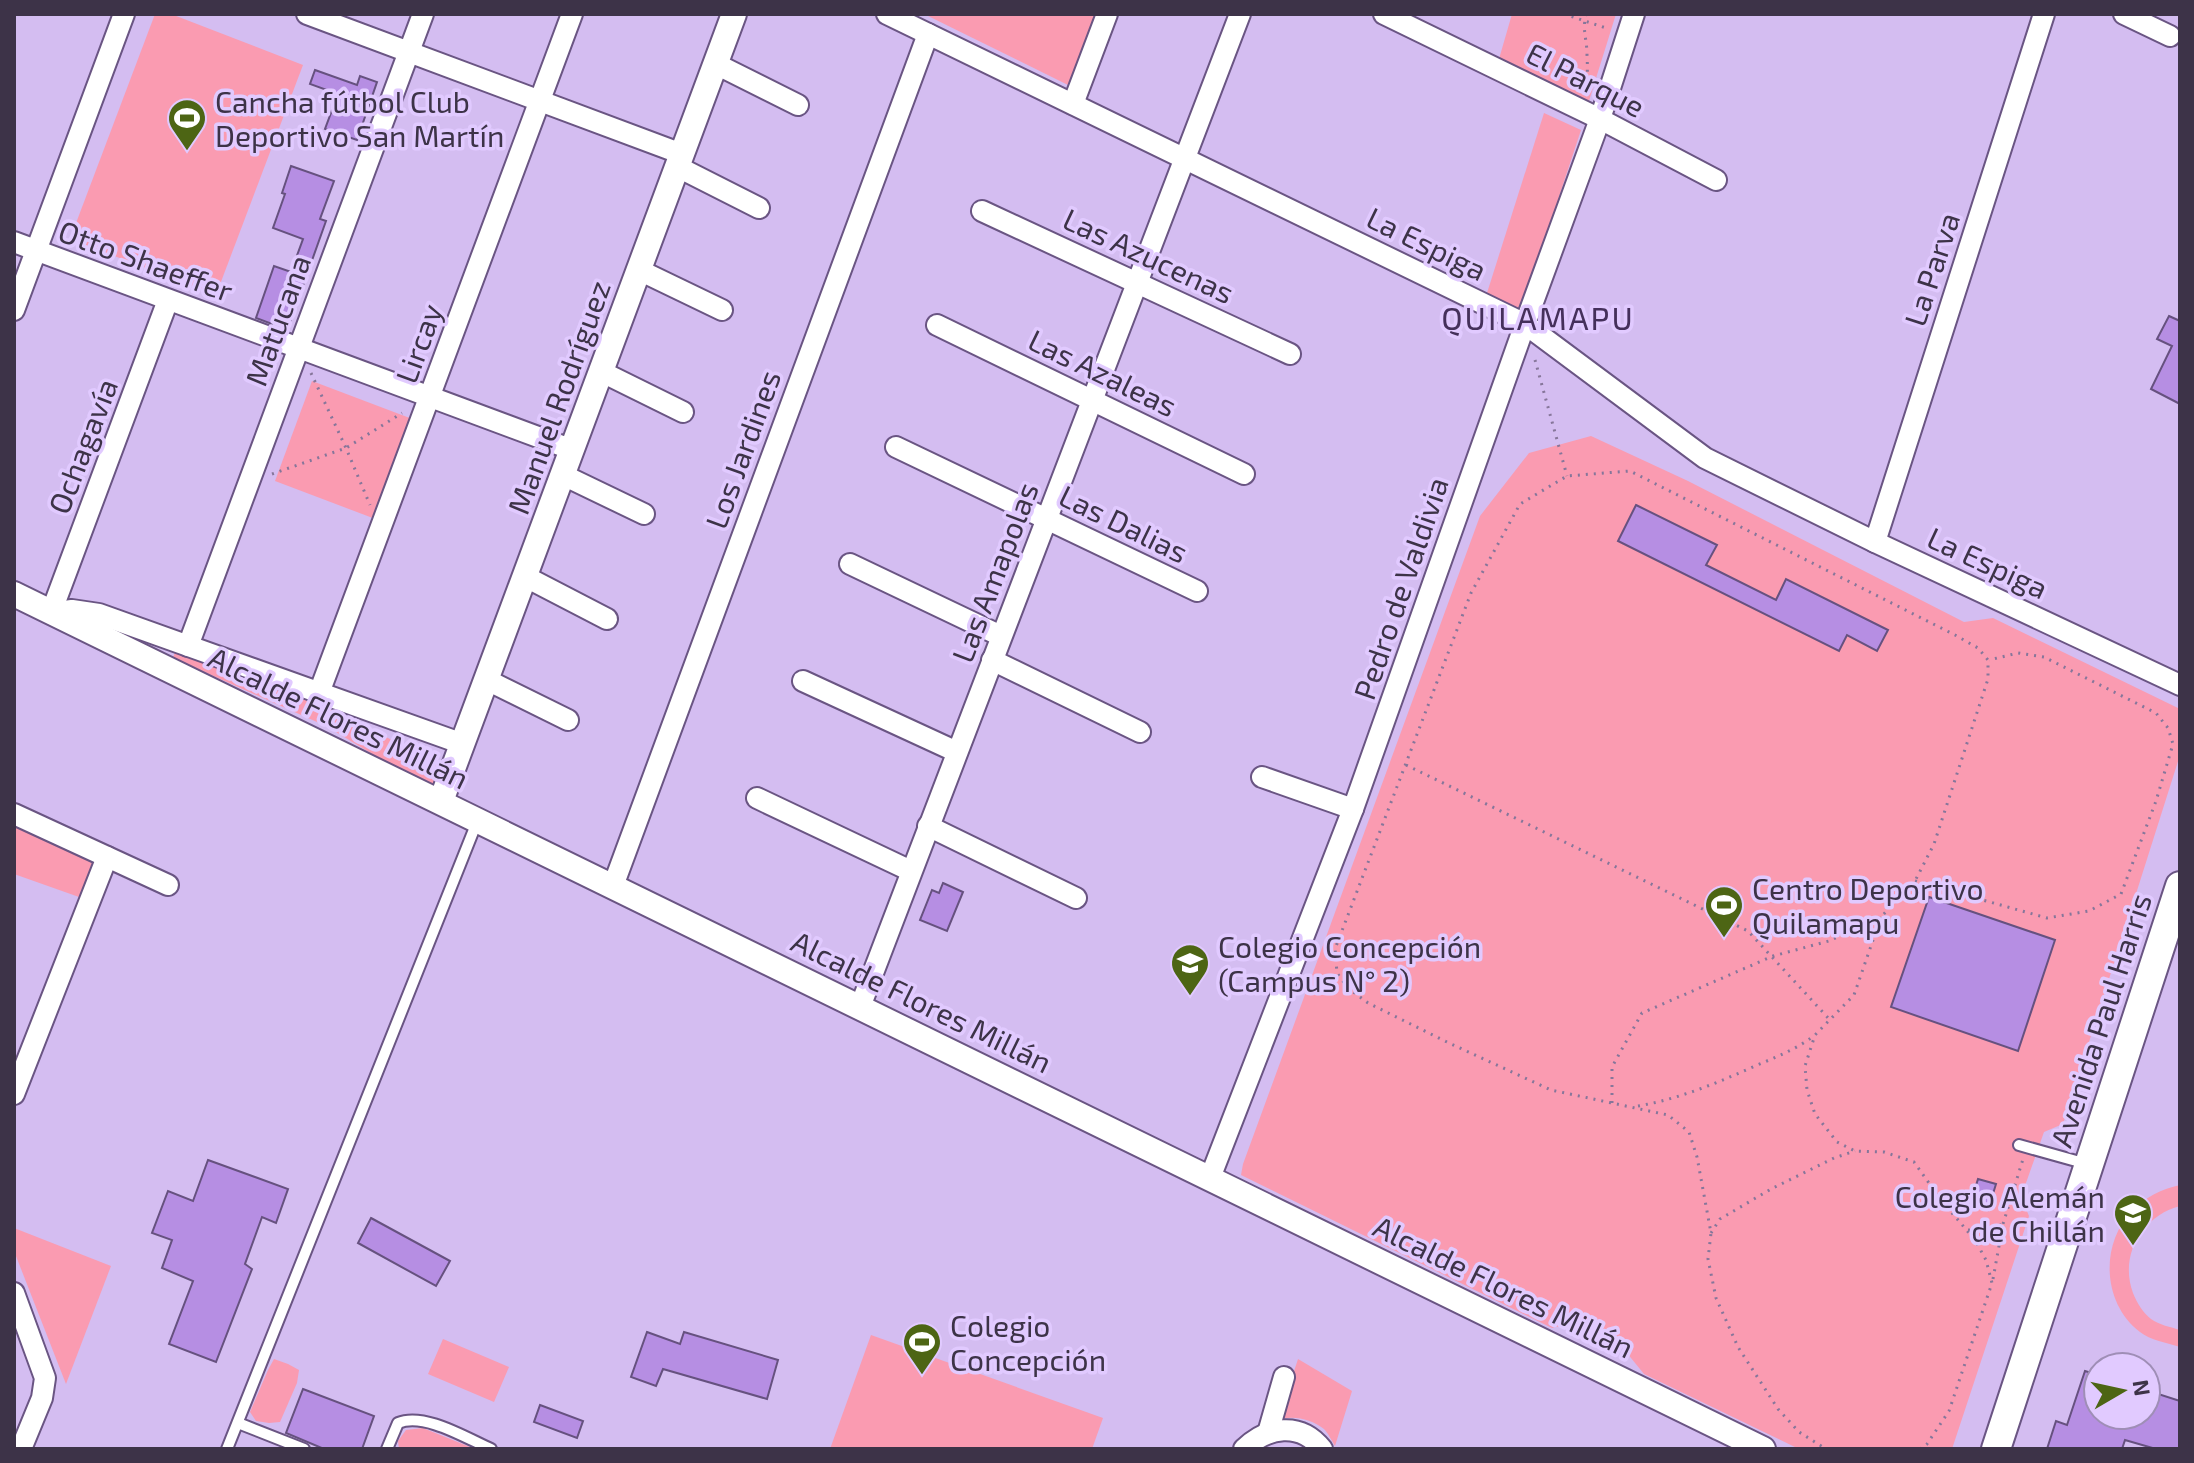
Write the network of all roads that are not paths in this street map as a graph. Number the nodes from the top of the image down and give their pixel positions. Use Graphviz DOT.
graph roads {
  1 [pos="124,14"];
  2 [pos="307,14"];
  3 [pos="423,14"];
  4 [pos="572,14"];
  5 [pos="734,14"];
  6 [pos="887,14"];
  7 [pos="1107,14"];
  8 [pos="1240,14"];
  9 [pos="1384,14"];
  10 [pos="1634,14"];
  11 [pos="2044,14"];
  12 [pos="2124,14"];
  13 [pos="928,34"];
  14 [pos="2170,36"];
  15 [pos="408,52"];
  16 [pos="716,64"];
  17 [pos="540,101"];
  18 [pos="1073,104"];
  19 [pos="798,105"];
  20 [pos="1600,119"];
  21 [pos="1184,158"];
  22 [pos="680,160"];
  23 [pos="1716,180"];
  24 [pos="759,208"];
  25 [pos="982,211"];
  26 [pos="14,242"];
  27 [pos="36,250"];
  28 [pos="639,270"];
  29 [pos="1137,283"];
  30 [pos="168,300"];
  31 [pos="14,310"];
  32 [pos="722,310"];
  33 [pos="1525,324"];
  34 [pos="937,325"];
  35 [pos="299,348"];
  36 [pos="1290,354"];
  37 [pos="602,372"];
  38 [pos="430,397"];
  39 [pos="1091,400"];
  40 [pos="683,412"];
  41 [pos="896,447"];
  42 [pos="573,450"];
  43 [pos="1244,474"];
  44 [pos="563,475"];
  45 [pos="644,514"];
  46 [pos="1046,519"];
  47 [pos="1875,542"];
  48 [pos="850,564"];
  49 [pos="526,577"];
  50 [pos="1197,591"];
  51 [pos="14,594"];
  52 [pos="51,613"];
  53 [pos="607,619"];
  54 [pos="1001,636"];
  55 [pos="188,646"];
  56 [pos="992,660"];
  57 [pos="487,680"];
  58 [pos="803,681"];
  59 [pos="2180,685"];
  60 [pos="319,693"];
  61 [pos="568,720"];
  62 [pos="1140,732"];
  63 [pos="463,744"];
  64 [pos="957,752"];
  65 [pos="1262,777"];
  66 [pos="757,798"];
  67 [pos="441,801"];
  68 [pos="1353,809"];
  69 [pos="14,814"];
  70 [pos="478,820"];
  71 [pos="928,826"];
  72 [pos="107,857"];
  73 [pos="911,871"];
  74 [pos="168,885"];
  75 [pos="613,886"];
  76 [pos="2180,886"];
  77 [pos="1076,898"];
  78 [pos="860,1007"];
  79 [pos="14,1094"];
  80 [pos="2023,1146"];
  81 [pos="2089,1165"];
  82 [pos="1210,1178"];
  83 [pos="14,1293"];
  84 [pos="1284,1377"];
  85 [pos="238,1423"];
  86 [pos="1268,1433"];
  87 [pos="21,1449"];
  88 [pos="227,1449"];
  89 [pos="304,1449"];
  90 [pos="387,1449"];
  91 [pos="491,1449"];
  92 [pos="1244,1449"];
  93 [pos="1322,1449"];
  94 [pos="1763,1449"];
  95 [pos="1996,1449"];
  1 -- 27 [label="street"];
  2 -- 15 [label="street"];
  3 -- 15 [label="street, Matucana"];
  4 -- 17 [label="street, Lircay"];
  5 -- 16 [label="street, Manuel Rodríguez"];
  6 -- 13 [label="street, La Espiga"];
  7 -- 18 [label="street"];
  8 -- 21 [label="street, Las Amapolas"];
  9 -- 20 [label="street, El Parque"];
  10 -- 20 [label="street, Pedro de Valdivia"];
  11 -- 47 [label="street, La Parva"];
  12 -- 14 [label="street"];
  13 -- 18 [label="street, La Espiga"];
  13 -- 75 [label="street, Los Jardines"];
  15 -- 17 [label="street"];
  15 -- 35 [label="street, Matucana"];
  16 -- 19 [label="street"];
  16 -- 22 [label="street, Manuel Rodríguez"];
  17 -- 22 [label="street"];
  17 -- 38 [label="street, Lircay"];
  18 -- 21 [label="street, La Espiga"];
  20 -- 23 [label="street, El Parque"];
  20 -- 33 [label="street, Pedro de Valdivia"];
  21 -- 29 [label="street, Las Amapolas"];
  21 -- 33 [label="street, La Espiga"];
  22 -- 24 [label="street"];
  22 -- 28 [label="street, Manuel Rodríguez"];
  25 -- 29 [label="street, Las Azucenas"];
  26 -- 27 [label="street, Otto Shaeffer"];
  27 -- 30 [label="street, Otto Shaeffer"];
  27 -- 31 [label="street"];
  28 -- 32 [label="street"];
  28 -- 37 [label="street, Manuel Rodríguez"];
  29 -- 36 [label="street, Las Azucenas"];
  29 -- 39 [label="street, Las Amapolas"];
  30 -- 35 [label="street, Otto Shaeffer"];
  30 -- 52 [label="street, Ochagavía"];
  33 -- 47 [label="street, La Espiga"];
  33 -- 68 [label="street, Pedro de Valdivia"];
  34 -- 39 [label="street, Las Azaleas"];
  35 -- 38 [label="street, Otto Shaeffer"];
  35 -- 55 [label="street, Matucana"];
  37 -- 40 [label="street"];
  37 -- 42 [label="street, Manuel Rodríguez"];
  38 -- 42 [label="street, Otto Shaeffer"];
  38 -- 60 [label="street, Lircay"];
  39 -- 43 [label="street, Las Azaleas"];
  39 -- 46 [label="street, Las Amapolas"];
  41 -- 46 [label="street, Las Dalias"];
  42 -- 44 [label="street, Manuel Rodríguez"];
  44 -- 45 [label="street"];
  44 -- 49 [label="street, Manuel Rodríguez"];
  46 -- 50 [label="street, Las Dalias"];
  46 -- 54 [label="street, Las Amapolas"];
  47 -- 59 [label="street, La Espiga"];
  48 -- 54 [label="street"];
  49 -- 53 [label="street"];
  49 -- 57 [label="street, Manuel Rodríguez"];
  51 -- 52 [label="street, Alcalde Flores Millán"];
  52 -- 55 [label="street, Alcalde Flores Millán"];
  52 -- 67 [label="street, Alcalde Flores Millán"];
  54 -- 56 [label="street, Las Amapolas"];
  55 -- 60 [label="street, Alcalde Flores Millán"];
  56 -- 62 [label="street"];
  56 -- 64 [label="street, Las Amapolas"];
  57 -- 61 [label="street"];
  57 -- 63 [label="street, Manuel Rodríguez"];
  58 -- 64 [label="street"];
  60 -- 63 [label="street, Alcalde Flores Millán"];
  63 -- 67 [label="street, Manuel Rodríguez"];
  64 -- 71 [label="street, Las Amapolas"];
  65 -- 68 [label="street"];
  66 -- 73 [label="street"];
  67 -- 70 [label="street, Alcalde Flores Millán"];
  68 -- 82 [label="street, Pedro de Valdivia"];
  69 -- 72 [label="street"];
  70 -- 75 [label="street, Alcalde Flores Millán"];
  70 -- 85 [label="lane"];
  71 -- 73 [label="street, Las Amapolas"];
  71 -- 77 [label="street"];
  72 -- 74 [label="street"];
  72 -- 79 [label="street"];
  73 -- 78 [label="street, Las Amapolas"];
  75 -- 78 [label="street, Alcalde Flores Millán"];
  76 -- 81 [label="main road, Avenida Paul Harris"];
  78 -- 82 [label="street, Alcalde Flores Millán"];
  80 -- 81 [label="lane"];
  81 -- 95 [label="main road, Avenida Paul Harris"];
  82 -- 94 [label="street, Alcalde Flores Millán"];
  83 -- 87 [label="street"];
  84 -- 86 [label="street"];
  85 -- 88 [label="lane"];
  85 -- 89 [label="lane"];
  86 -- 92 [label="street"];
  86 -- 93 [label="street"];
  90 -- 91 [label="lane"];
}
